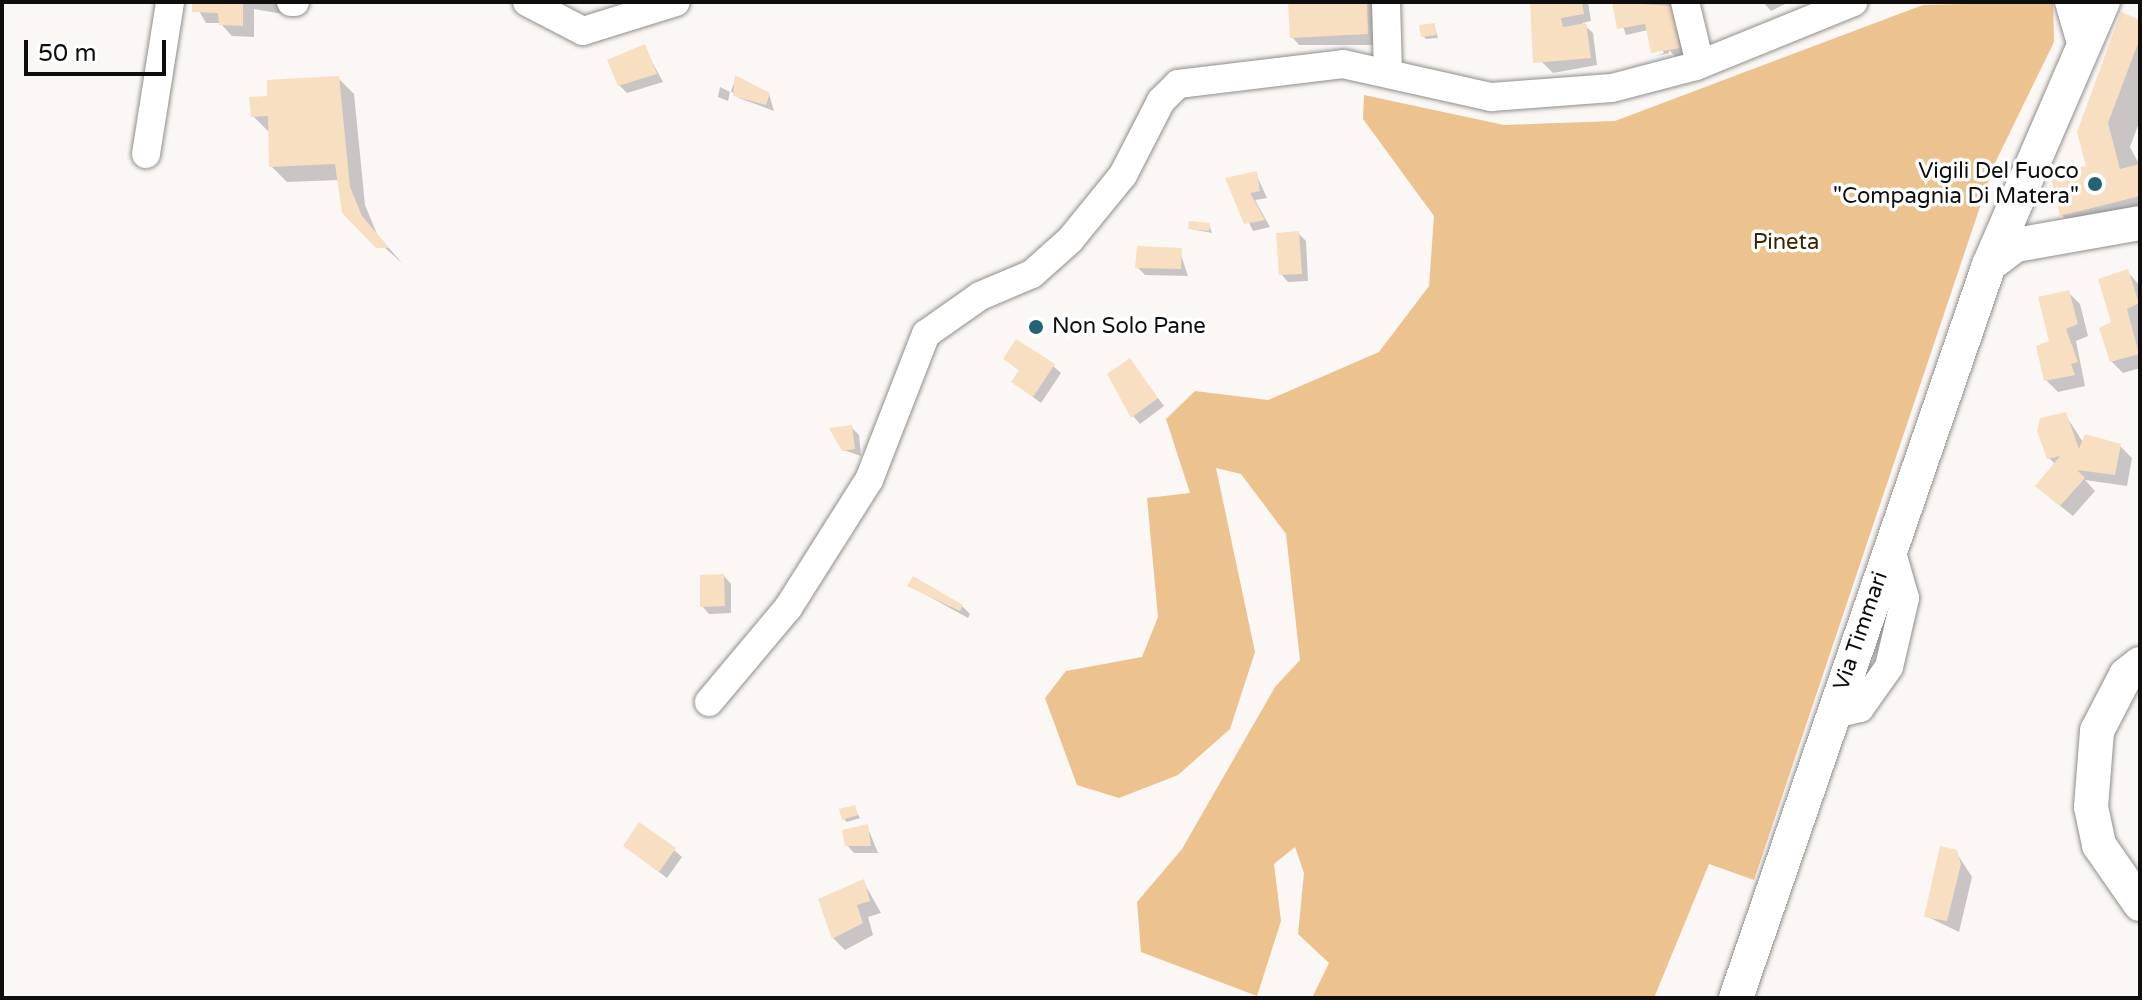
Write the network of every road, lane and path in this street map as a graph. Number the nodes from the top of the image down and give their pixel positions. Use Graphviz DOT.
graph roads {
  1 [pos="170,2"];
  2 [pos="527,2"];
  3 [pos="676,2"];
  4 [pos="1386,2"];
  5 [pos="1685,2"];
  6 [pos="1854,2"];
  7 [pos="2069,2"];
  8 [pos="2103,2"];
  9 [pos="2081,43"];
  10 [pos="1700,64"];
  11 [pos="1388,72"];
  12 [pos="146,154"];
  13 [pos="2025,180"];
  14 [pos="2140,223"];
  15 [pos="2058,236"];
  16 [pos="1989,265"];
  17 [pos="2140,664"];
  18 [pos="709,702"];
  19 [pos="2140,904"];
  20 [pos="1736,998"];
  1 -- 12 [label="street"];
  2 -- 3 [label="street"];
  4 -- 11 [label="street"];
  5 -- 10 [label="street"];
  6 -- 10 [label="street"];
  7 -- 9 [label="street"];
  8 -- 9 [label="main road, Via Timmari"];
  9 -- 13 [label="main road, Via Timmari"];
  10 -- 11 [label="street"];
  11 -- 18 [label="street"];
  13 -- 15 [label="main road"];
  13 -- 16 [label="main road, Via Timmari"];
  14 -- 15 [label="main road"];
  15 -- 16 [label="main road"];
  16 -- 20 [label="main road, Via Timmari"];
  17 -- 19 [label="main road"];
}
